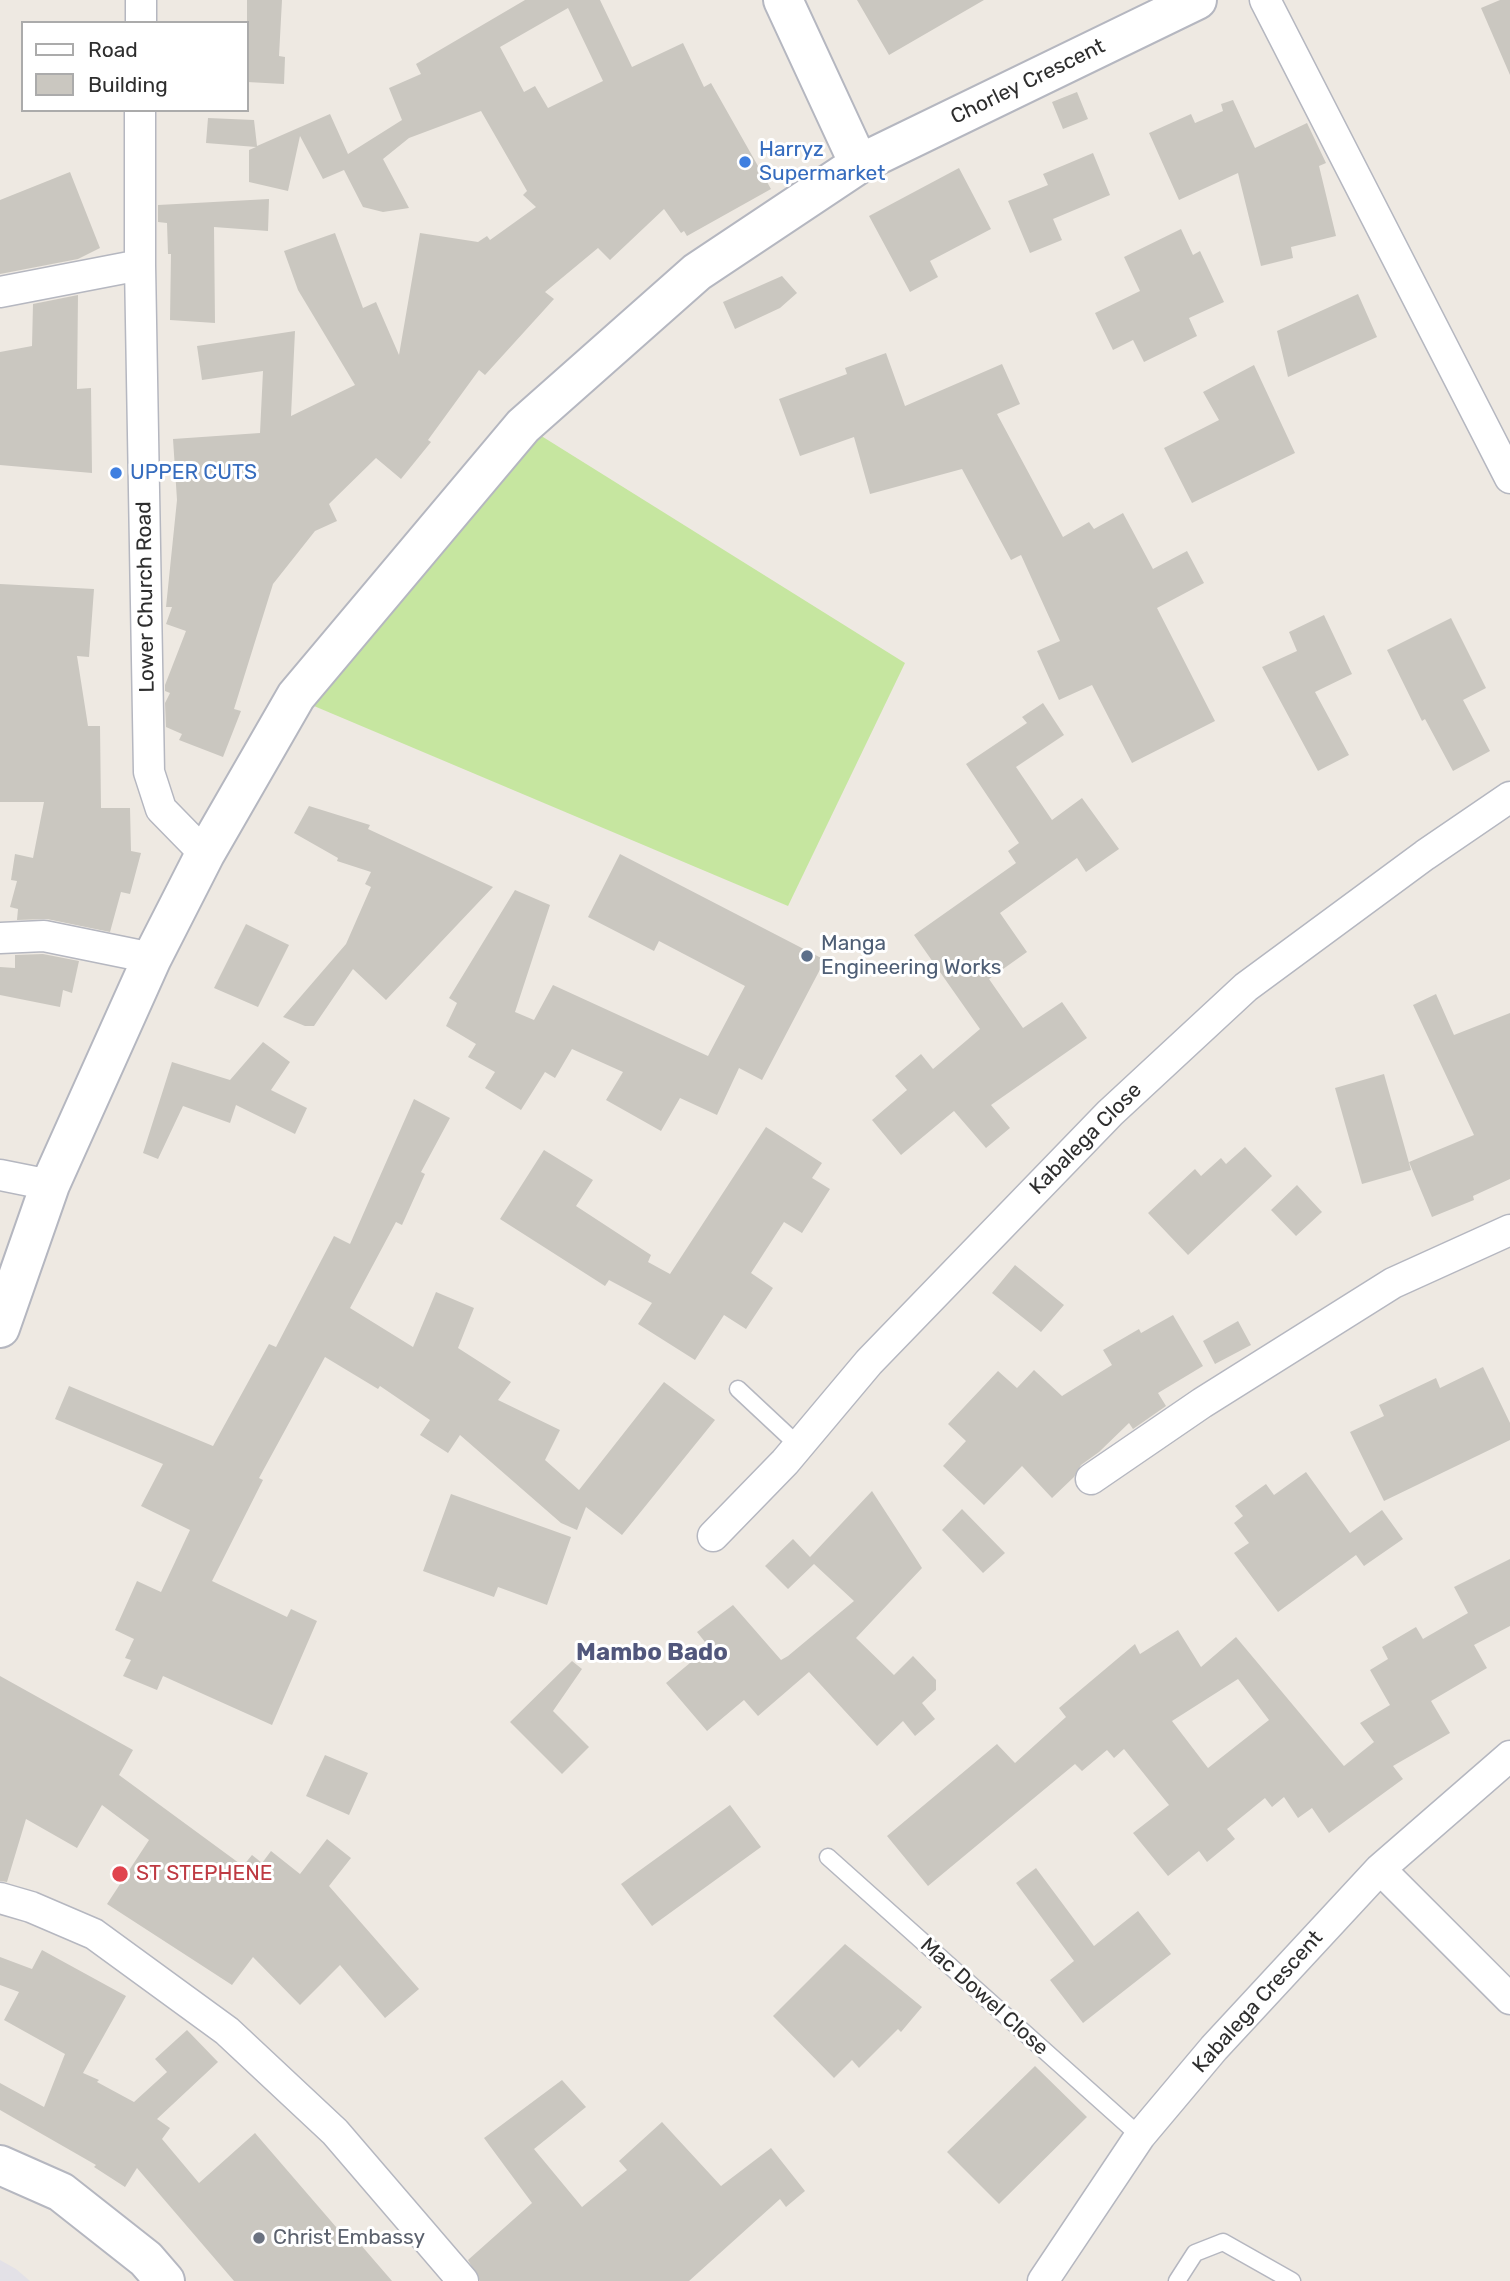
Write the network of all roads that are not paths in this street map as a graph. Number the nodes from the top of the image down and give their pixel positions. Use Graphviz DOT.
graph roads {
  1 [pos="141,0"];
  2 [pos="783,0"];
  3 [pos="1198,0"];
  4 [pos="1265,0"];
  5 [pos="141,21"];
  6 [pos="140,112"];
  7 [pos="859,164"];
  8 [pos="140,265"];
  9 [pos="0,292"];
  10 [pos="1510,478"];
  11 [pos="1510,797"];
  12 [pos="205,854"];
  13 [pos="0,939"];
  14 [pos="152,958"];
  15 [pos="0,1175"];
  16 [pos="51,1185"];
  17 [pos="1510,1230"];
  18 [pos="0,1328"];
  19 [pos="738,1389"];
  20 [pos="799,1446"];
  21 [pos="1091,1479"];
  22 [pos="713,1536"];
  23 [pos="1510,1756"];
  24 [pos="828,1857"];
  25 [pos="1380,1870"];
  26 [pos="0,1898"];
  27 [pos="1510,1999"];
  28 [pos="1140,2136"];
  29 [pos="0,2165"];
  30 [pos="165,2281"];
  31 [pos="463,2281"];
  32 [pos="1043,2281"];
  33 [pos="1177,2281"];
  34 [pos="1292,2281"];
  1 -- 5 [label="street"];
  2 -- 7 [label="main road"];
  3 -- 7 [label="main road, Chorley Crescent"];
  4 -- 10 [label="street"];
  6 -- 8 [label="street, Lower Church Road"];
  7 -- 12 [label="main road, Chorley Crescent"];
  8 -- 9 [label="street"];
  8 -- 12 [label="street, Lower Church Road"];
  11 -- 20 [label="street, Kabalega Close"];
  12 -- 14 [label="main road, Chorley Crescent"];
  13 -- 14 [label="street"];
  14 -- 16 [label="main road, Chorley Crescent"];
  15 -- 16 [label="street"];
  16 -- 18 [label="main road, Chorley Crescent"];
  17 -- 21 [label="street"];
  19 -- 20 [label="lane"];
  20 -- 22 [label="street, Kabalega Close"];
  23 -- 25 [label="street, Kabalega Crescent"];
  24 -- 28 [label="lane, Mac Dowel Close"];
  25 -- 27 [label="street"];
  25 -- 28 [label="street, Kabalega Crescent"];
  26 -- 31 [label="street"];
  28 -- 32 [label="street, Kabalega Crescent"];
  29 -- 30 [label="main road"];
  33 -- 34 [label="lane"];
}
